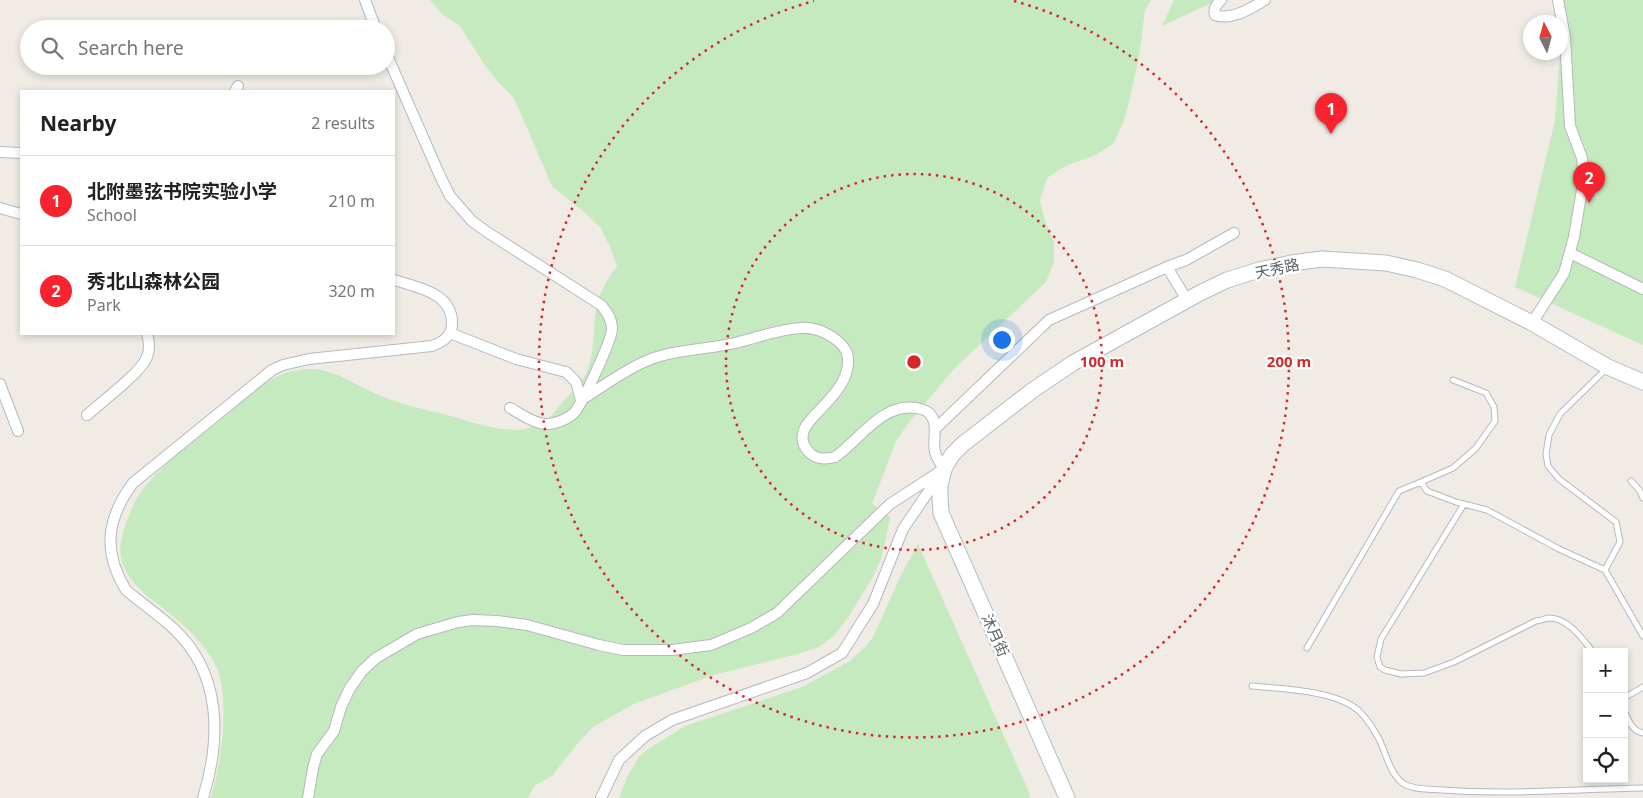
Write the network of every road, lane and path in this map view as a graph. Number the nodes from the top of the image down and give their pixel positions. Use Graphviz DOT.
graph roads {
  1 [pos="364,0"];
  2 [pos="1221,0"];
  3 [pos="1265,0"];
  4 [pos="1558,0"];
  5 [pos="372,20"];
  6 [pos="395,74"];
  7 [pos="0,152"];
  8 [pos="20,153"];
  9 [pos="0,208"];
  10 [pos="20,214"];
  11 [pos="1234,232"];
  12 [pos="1570,253"];
  13 [pos="1167,267"];
  14 [pos="395,280"];
  15 [pos="1643,289"];
  16 [pos="1187,300"];
  17 [pos="1532,323"];
  18 [pos="450,333"];
  19 [pos="147,335"];
  20 [pos="1608,367"];
  21 [pos="1453,380"];
  22 [pos="1643,382"];
  23 [pos="0,384"];
  24 [pos="581,400"];
  25 [pos="510,408"];
  26 [pos="87,415"];
  27 [pos="935,428"];
  28 [pos="18,432"];
  29 [pos="944,469"];
  30 [pos="1631,481"];
  31 [pos="1421,482"];
  32 [pos="1643,498"];
  33 [pos="1464,504"];
  34 [pos="1605,570"];
  35 [pos="1643,636"];
  36 [pos="1307,648"];
  37 [pos="1590,648"];
  38 [pos="1252,686"];
  39 [pos="1643,687"];
  40 [pos="1628,696"];
  41 [pos="1628,720"];
  42 [pos="1643,733"];
  43 [pos="1643,788"];
  44 [pos="203,798"];
  45 [pos="308,798"];
  46 [pos="601,798"];
  47 [pos="1067,798"];
  1 -- 5 [label="street"];
  2 -- 3 [label="street"];
  4 -- 12 [label="street"];
  6 -- 24 [label="street"];
  7 -- 8 [label="street"];
  9 -- 10 [label="street"];
  11 -- 13 [label="street"];
  12 -- 15 [label="street"];
  12 -- 17 [label="street"];
  13 -- 16 [label="street"];
  13 -- 27 [label="street"];
  14 -- 18 [label="street"];
  16 -- 17 [label="main road, 天秀路"];
  16 -- 29 [label="main road, 天秀路"];
  17 -- 20 [label="main road, 天秀路"];
  18 -- 24 [label="street"];
  18 -- 44 [label="street"];
  19 -- 26 [label="street"];
  20 -- 22 [label="main road, 天秀路"];
  20 -- 34 [label="lane"];
  21 -- 31 [label="lane"];
  23 -- 28 [label="street"];
  24 -- 25 [label="street"];
  24 -- 27 [label="street"];
  27 -- 29 [label="street"];
  29 -- 45 [label="street"];
  29 -- 46 [label="street"];
  29 -- 47 [label="main road, 沐月街"];
  30 -- 32 [label="lane"];
  31 -- 33 [label="lane"];
  31 -- 36 [label="lane"];
  33 -- 34 [label="lane"];
  33 -- 37 [label="lane"];
  34 -- 35 [label="lane"];
  38 -- 43 [label="lane"];
  39 -- 40 [label="lane"];
  41 -- 42 [label="lane"];
}
